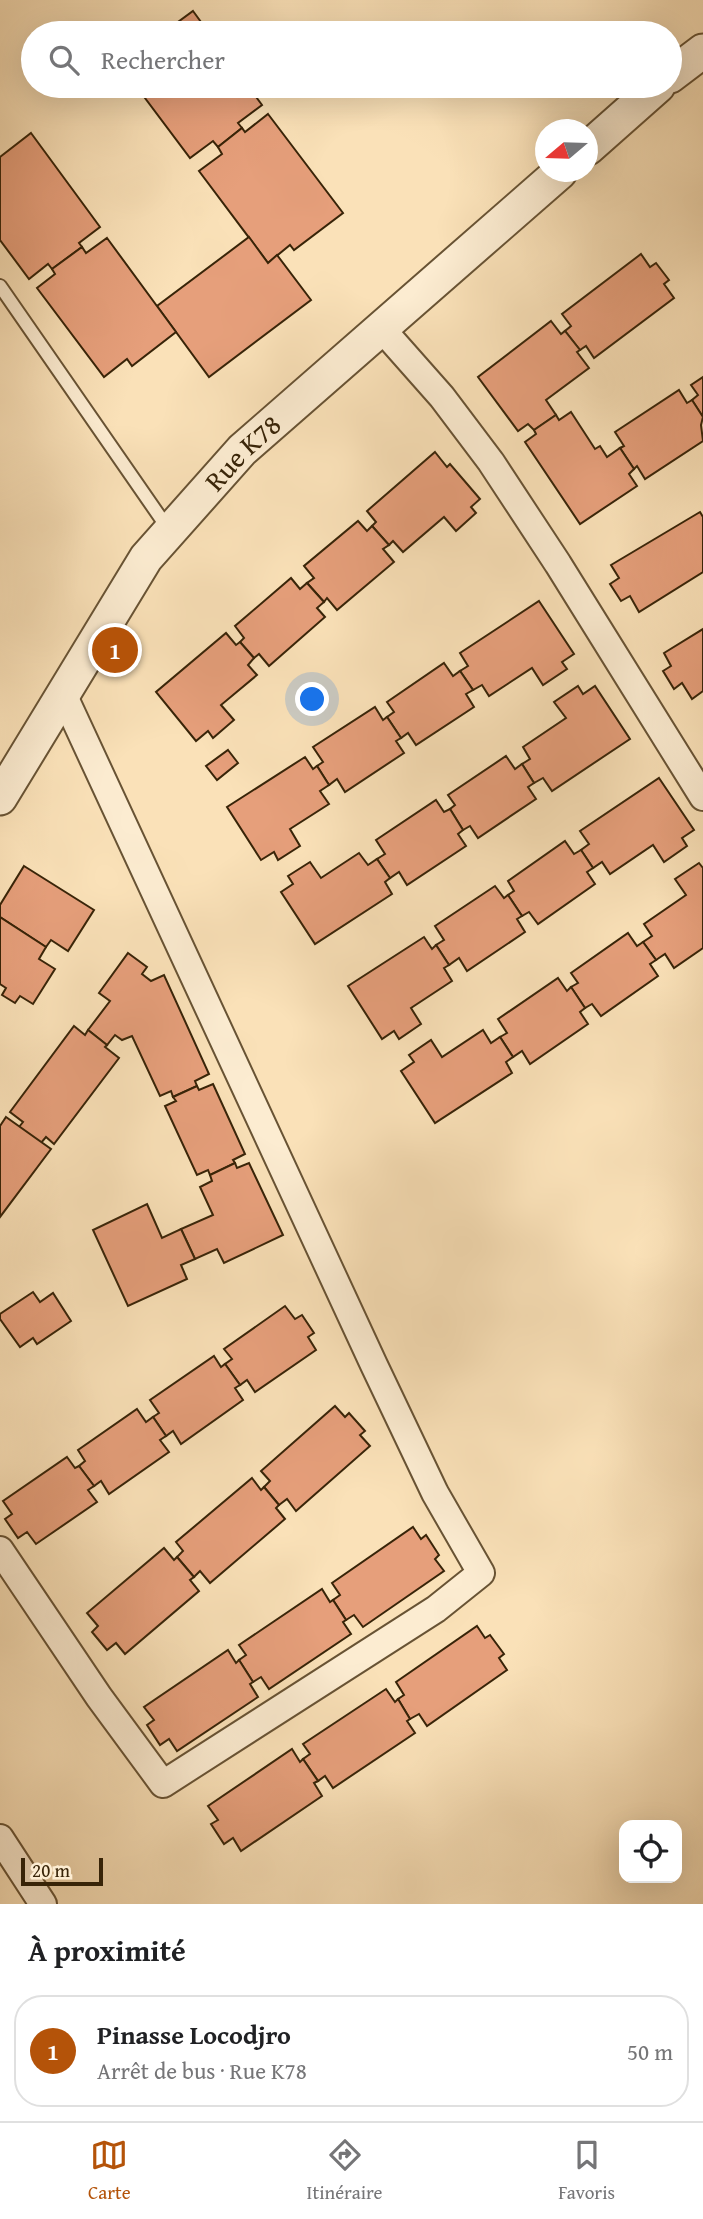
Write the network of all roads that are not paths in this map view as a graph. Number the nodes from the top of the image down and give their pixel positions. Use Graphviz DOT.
graph roads {
  1 [pos="703,51"];
  2 [pos="682,67"];
  3 [pos="644,98"];
  4 [pos="598,138"];
  5 [pos="549,182"];
  6 [pos="0,286"];
  7 [pos="381,328"];
  8 [pos="170,531"];
  9 [pos="63,694"];
  10 [pos="703,797"];
  11 [pos="0,799"];
  12 [pos="0,1550"];
  13 [pos="0,1838"];
  14 [pos="43,1904"];
  1 -- 2 [label="street"];
  3 -- 4 [label="street"];
  5 -- 7 [label="street, Rue K78"];
  6 -- 8 [label="lane"];
  7 -- 8 [label="street, Rue K78"];
  7 -- 10 [label="street"];
  8 -- 9 [label="street, Rue K78"];
  9 -- 11 [label="street, Rue K78"];
  9 -- 12 [label="street"];
  13 -- 14 [label="street"];
}
